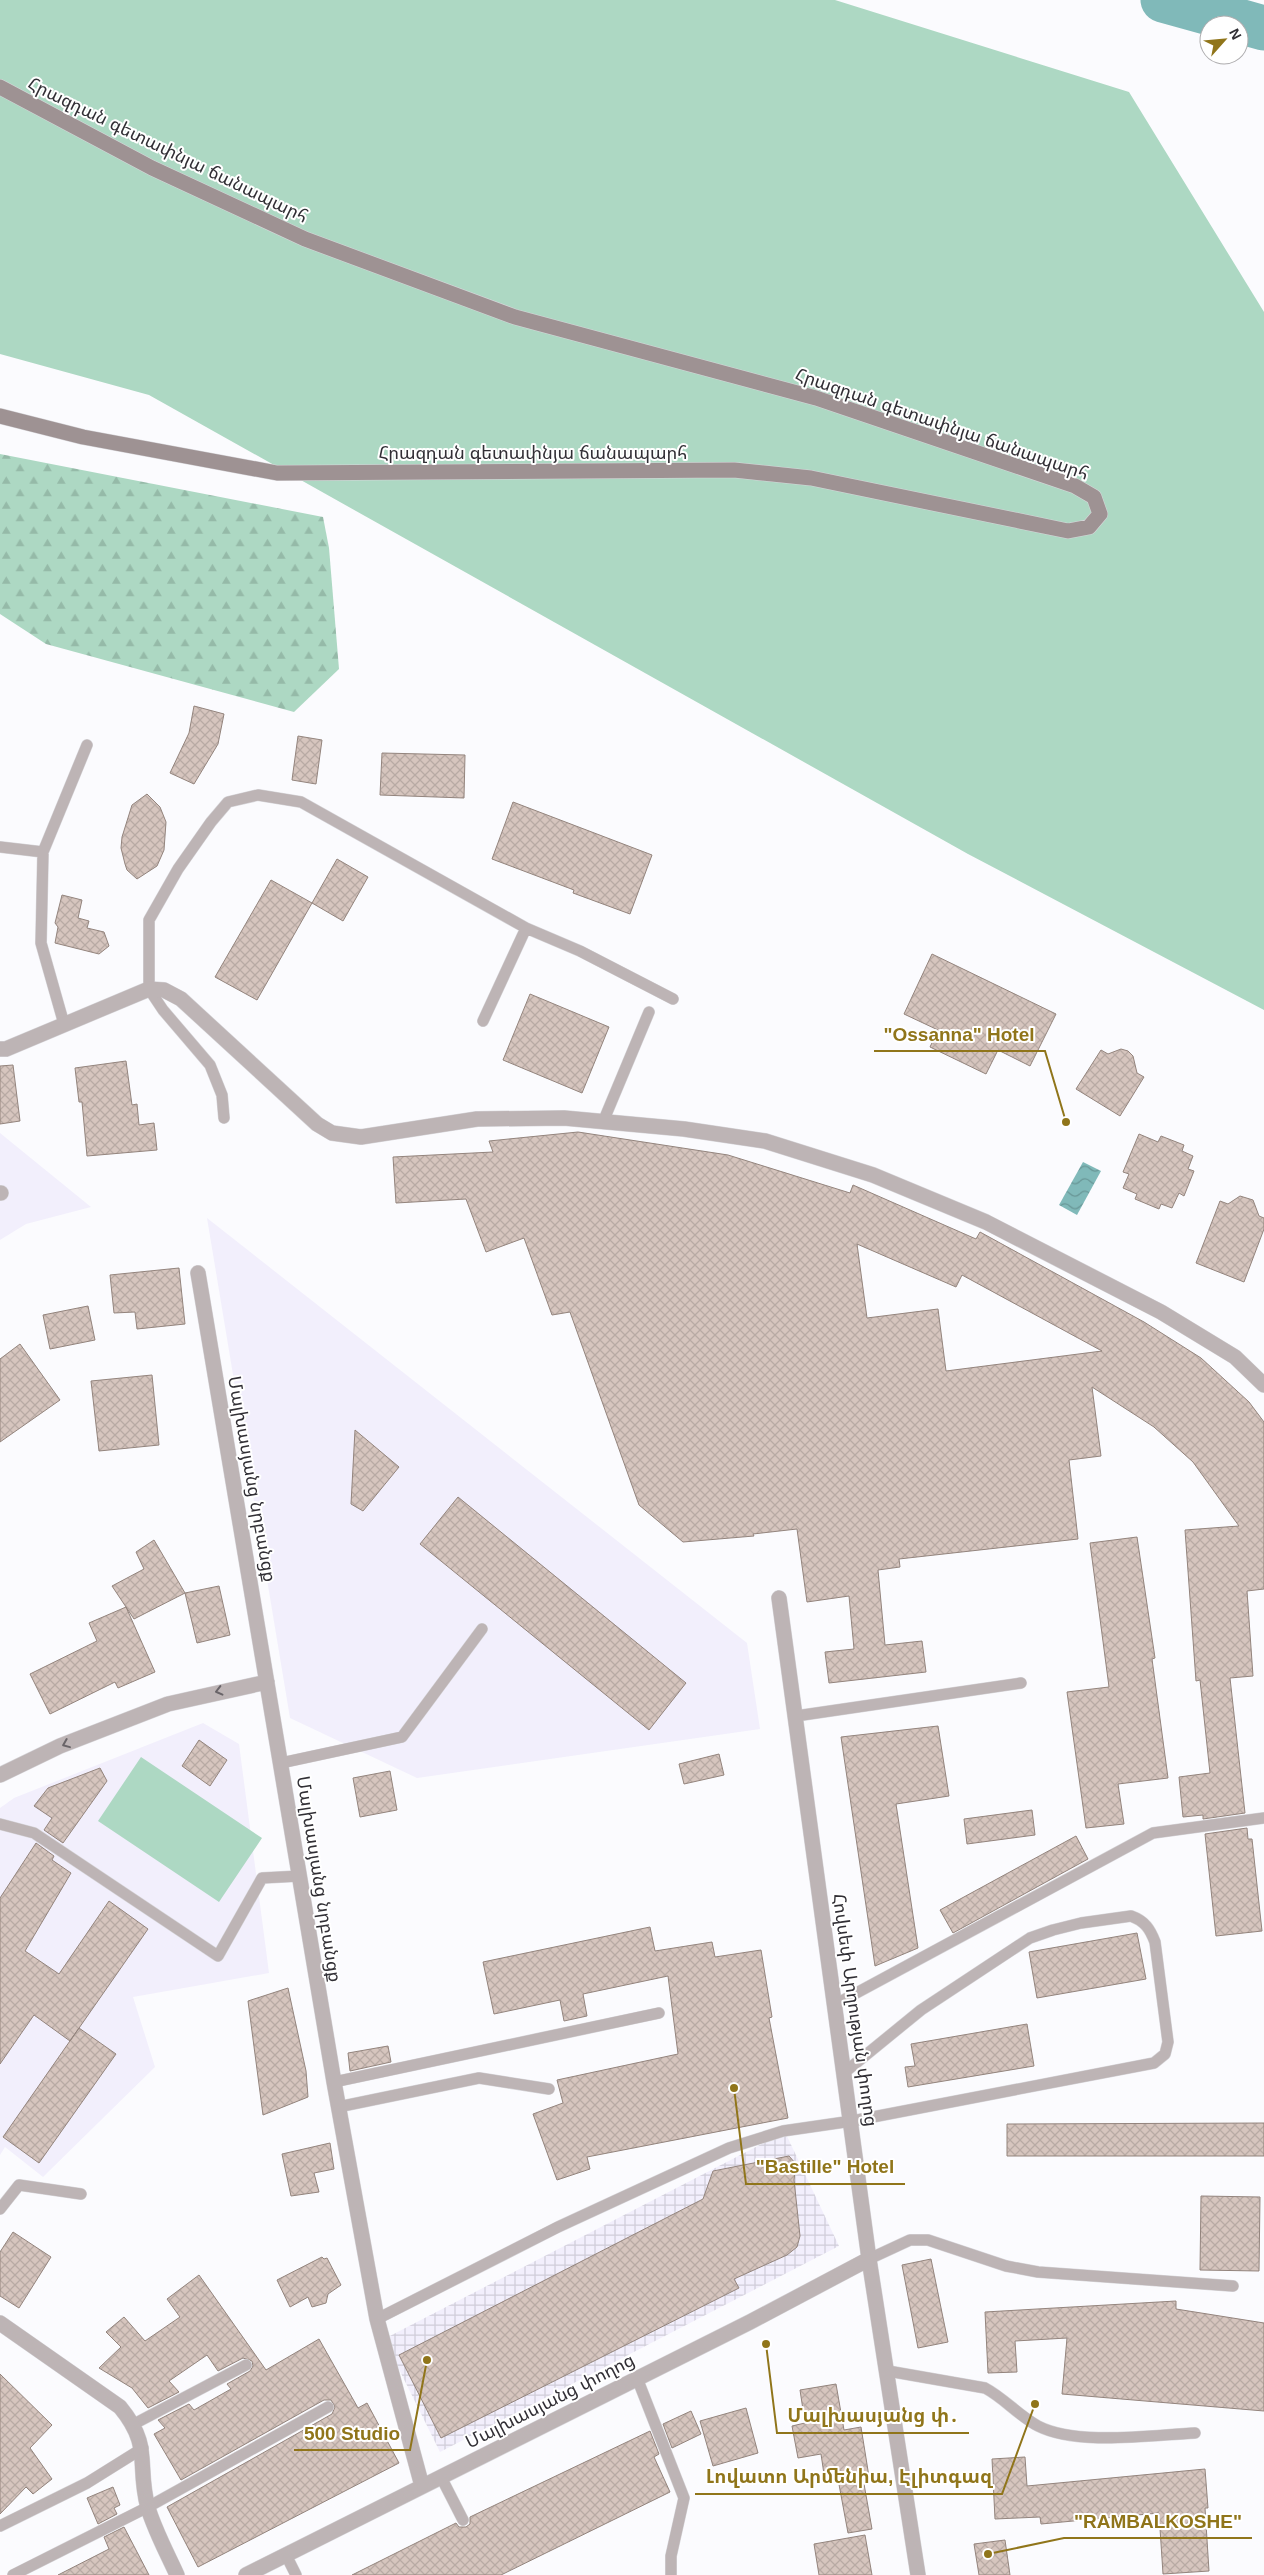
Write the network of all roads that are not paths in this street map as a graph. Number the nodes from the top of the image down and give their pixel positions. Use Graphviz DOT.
graph roads {
  1 [pos="0,87"];
  2 [pos="0,416"];
  3 [pos="88,745"];
  4 [pos="0,847"];
  5 [pos="44,852"];
  6 [pos="526,928"];
  7 [pos="149,988"];
  8 [pos="673,999"];
  9 [pos="649,1012"];
  10 [pos="483,1021"];
  11 [pos="64,1024"];
  12 [pos="0,1049"];
  13 [pos="224,1118"];
  14 [pos="603,1122"];
  15 [pos="198,1273"];
  16 [pos="1264,1384"];
  17 [pos="779,1598"];
  18 [pos="482,1629"];
  19 [pos="267,1682"];
  20 [pos="1021,1683"];
  21 [pos="796,1716"];
  22 [pos="281,1763"];
  23 [pos="0,1775"];
  24 [pos="1264,1818"];
  25 [pos="0,1824"];
  26 [pos="300,1876"];
  27 [pos="836,2004"];
  28 [pos="659,2013"];
  29 [pos="845,2072"];
  30 [pos="334,2082"];
  31 [pos="549,2089"];
  32 [pos="338,2107"];
  33 [pos="852,2121"];
  34 [pos="81,2194"];
  35 [pos="0,2209"];
  36 [pos="870,2259"];
  37 [pos="1233,2286"];
  38 [pos="377,2319"];
  39 [pos="0,2323"];
  40 [pos="246,2366"];
  41 [pos="888,2371"];
  42 [pos="638,2378"];
  43 [pos="328,2407"];
  44 [pos="134,2424"];
  45 [pos="1195,2433"];
  46 [pos="143,2448"];
  47 [pos="441,2477"];
  48 [pos="422,2486"];
  49 [pos="148,2507"];
  50 [pos="463,2520"];
  51 [pos="0,2526"];
  52 [pos="286,2555"];
  53 [pos="13,2575"];
  54 [pos="177,2575"];
  55 [pos="246,2575"];
  56 [pos="296,2575"];
  57 [pos="671,2575"];
  58 [pos="918,2575"];
  1 -- 2 [label="street, Հրազդան գետափնյա ճանապարհ"];
  3 -- 5 [label="lane"];
  4 -- 5 [label="lane"];
  5 -- 11 [label="lane"];
  6 -- 7 [label="lane"];
  6 -- 8 [label="lane"];
  6 -- 10 [label="lane"];
  7 -- 11 [label="street"];
  7 -- 13 [label="lane"];
  7 -- 14 [label="street"];
  9 -- 14 [label="lane"];
  11 -- 12 [label="street"];
  14 -- 16 [label="street"];
  15 -- 19 [label="street, Մալխասյանց նրբանցք"];
  17 -- 21 [label="street, Հովսեփ Արղության փողոց"];
  18 -- 22 [label="lane"];
  19 -- 22 [label="street, Մալխասյանց նրբանցք"];
  19 -- 23 [label="street, one-way"];
  20 -- 21 [label="lane"];
  21 -- 27 [label="street, Հովսեփ Արղության փողոց"];
  22 -- 26 [label="street, Մալխասյանց նրբանցք"];
  24 -- 27 [label="lane"];
  25 -- 26 [label="lane"];
  26 -- 30 [label="street, Մալխասյանց նրբանցք"];
  27 -- 29 [label="street, Հովսեփ Արղության փողոց"];
  28 -- 30 [label="lane"];
  29 -- 33 [label="street, Հովսեփ Արղության փողոց"];
  29 -- 33 [label="lane"];
  30 -- 32 [label="street, Մալխասյանց նրբանցք"];
  31 -- 32 [label="lane"];
  32 -- 38 [label="street, Մալխասյանց նրբանցք"];
  33 -- 36 [label="street, Հովսեփ Արղության փողոց"];
  33 -- 38 [label="lane"];
  34 -- 35 [label="lane"];
  36 -- 37 [label="lane"];
  36 -- 41 [label="street, Հովսեփ Արղության փողոց"];
  36 -- 42 [label="street, Մալխասյանց փողոց"];
  38 -- 48 [label="street, Մալխասյանց նրբանցք"];
  39 -- 44 [label="street"];
  40 -- 44 [label="lane"];
  41 -- 45 [label="lane"];
  41 -- 58 [label="street, Հովսեփ Արղության փողոց"];
  42 -- 47 [label="street, Մալխասյանց փողոց"];
  42 -- 57 [label="lane"];
  43 -- 49 [label="lane"];
  44 -- 46 [label="street"];
  46 -- 49 [label="street"];
  46 -- 51 [label="lane"];
  47 -- 48 [label="street, Մալխասյանց փողոց"];
  47 -- 50 [label="lane"];
  48 -- 52 [label="street, Մալխասյանց փողոց"];
  49 -- 53 [label="lane"];
  49 -- 54 [label="street"];
  52 -- 55 [label="street, Մալխասյանց փողոց"];
  52 -- 56 [label="lane"];
}
